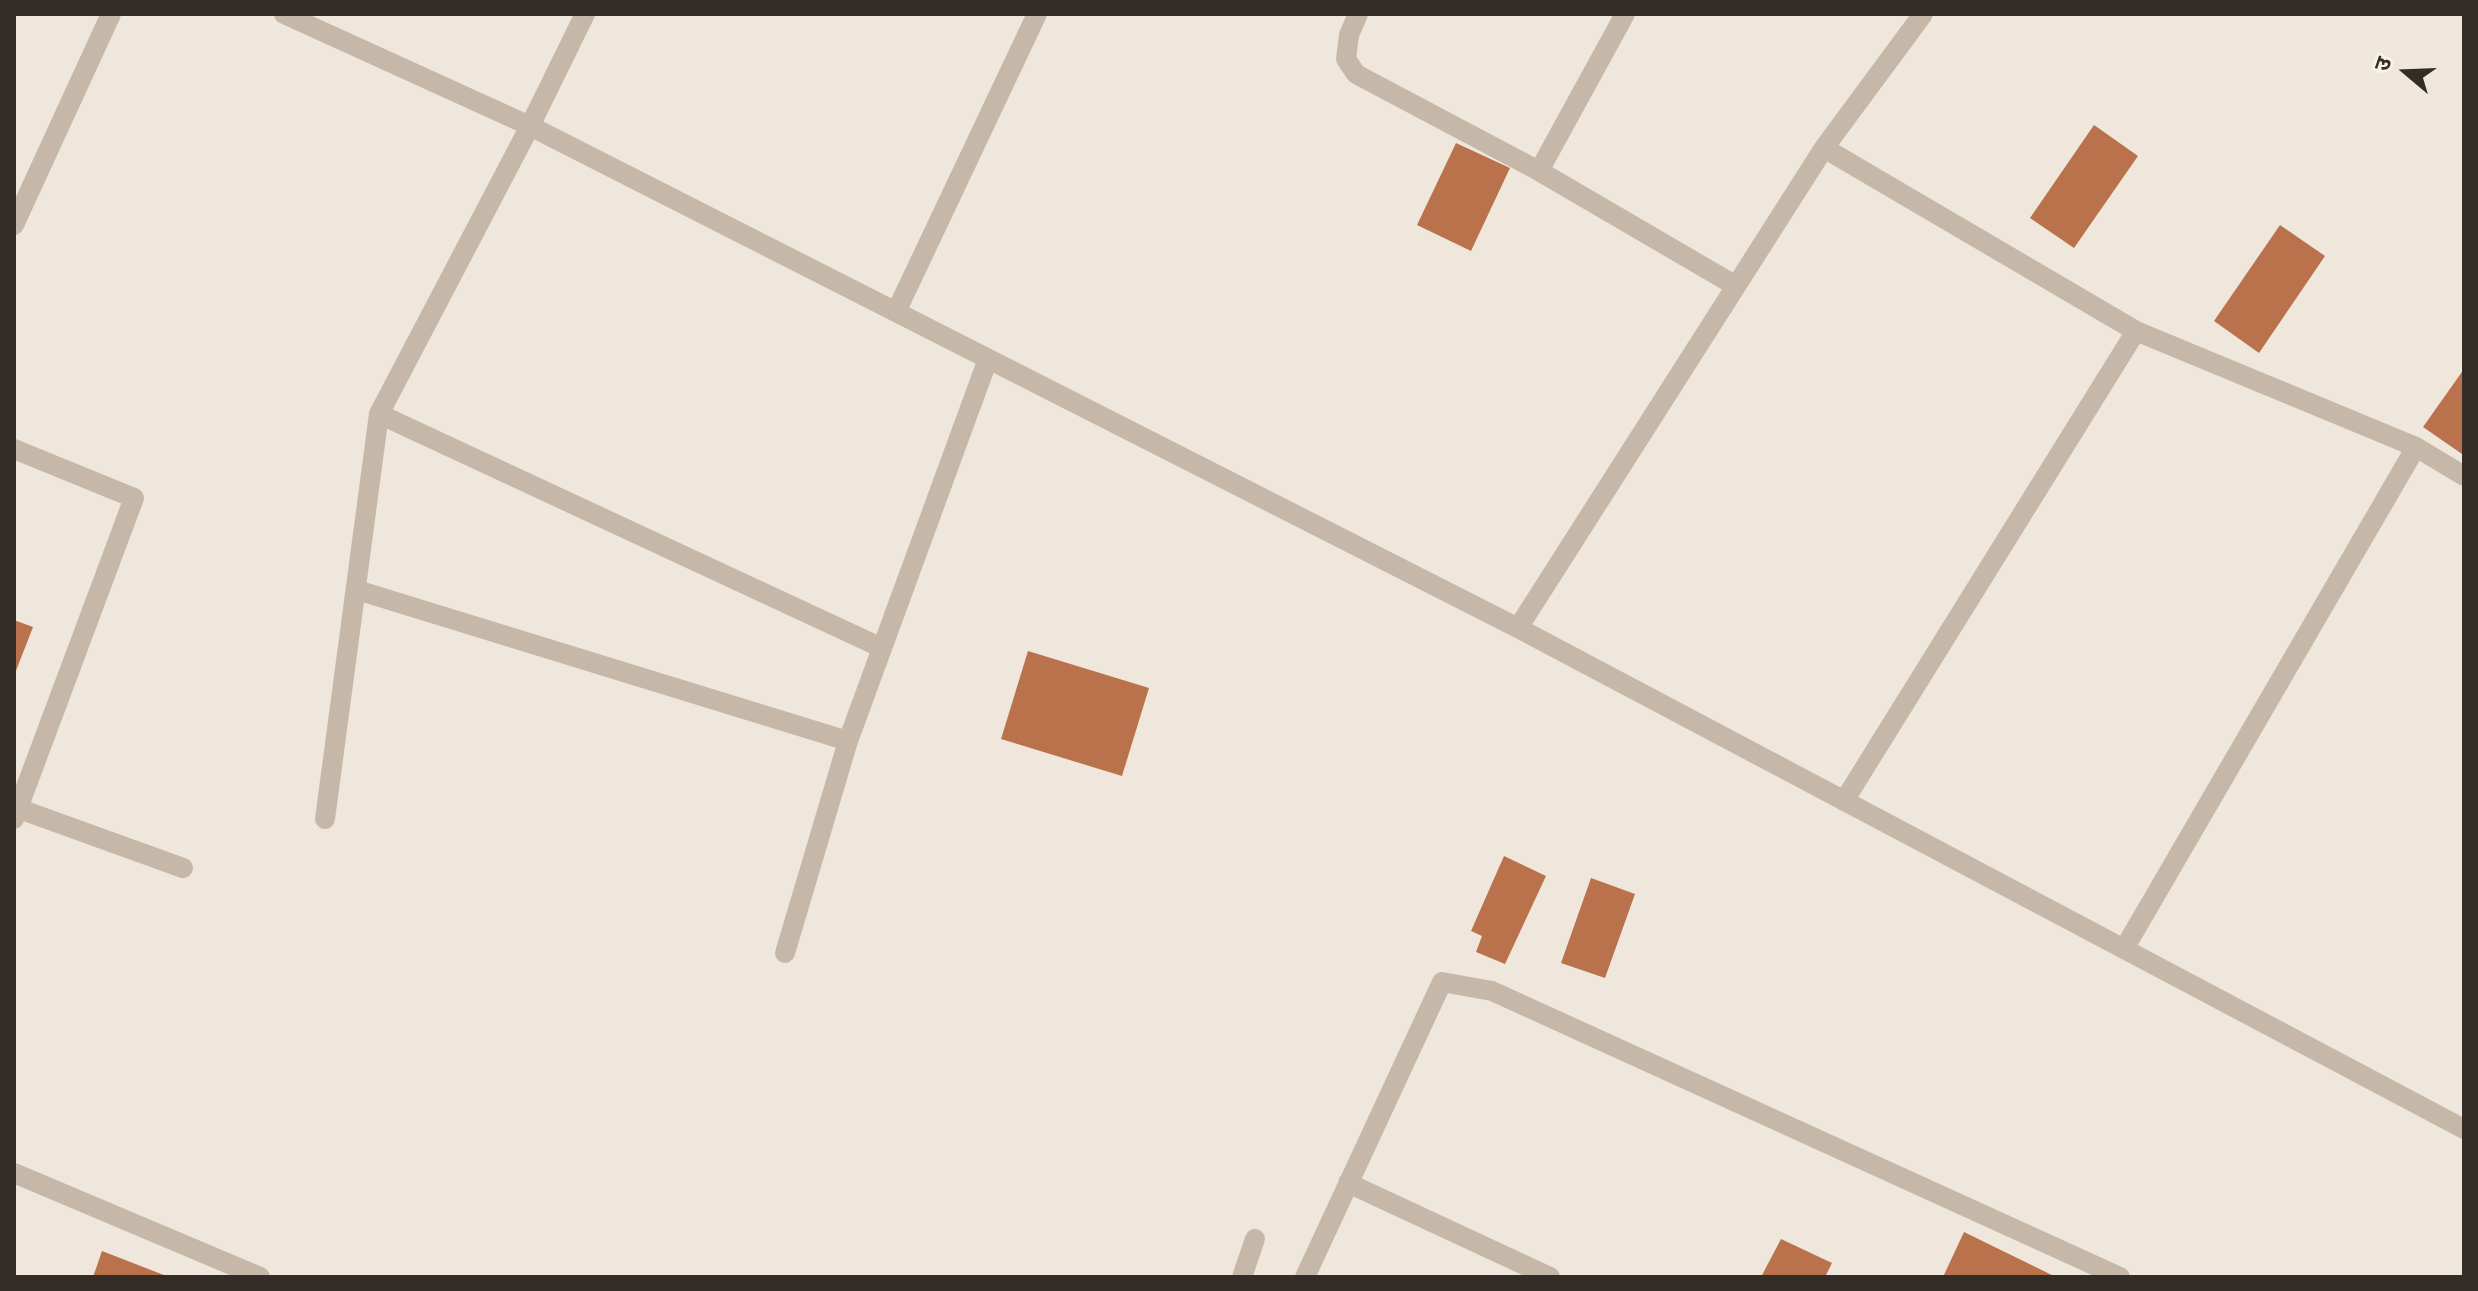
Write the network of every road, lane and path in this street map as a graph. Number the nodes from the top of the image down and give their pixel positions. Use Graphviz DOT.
graph roads {
  1 [pos="111,14"];
  2 [pos="284,14"];
  3 [pos="585,14"];
  4 [pos="1037,14"];
  5 [pos="1358,14"];
  6 [pos="1625,14"];
  7 [pos="1923,14"];
  8 [pos="530,126"];
  9 [pos="1824,148"];
  10 [pos="1539,171"];
  11 [pos="14,225"];
  12 [pos="1736,286"];
  13 [pos="896,312"];
  14 [pos="2136,331"];
  15 [pos="988,359"];
  16 [pos="379,414"];
  17 [pos="2416,447"];
  18 [pos="14,449"];
  19 [pos="2464,476"];
  20 [pos="357,590"];
  21 [pos="1518,628"];
  22 [pos="882,648"];
  23 [pos="848,741"];
  24 [pos="1844,801"];
  25 [pos="15,812"];
  26 [pos="325,819"];
  27 [pos="183,868"];
  28 [pos="2124,949"];
  29 [pos="785,953"];
  30 [pos="2464,1129"];
  31 [pos="14,1173"];
  32 [pos="1348,1183"];
  33 [pos="1255,1239"];
  34 [pos="260,1277"];
  35 [pos="1242,1277"];
  36 [pos="1305,1277"];
  37 [pos="1550,1277"];
  38 [pos="2120,1277"];
  1 -- 11 [label="street"];
  2 -- 8 [label="street"];
  3 -- 8 [label="street"];
  4 -- 13 [label="street"];
  5 -- 10 [label="street"];
  6 -- 10 [label="street"];
  7 -- 9 [label="street"];
  8 -- 13 [label="street"];
  8 -- 16 [label="street"];
  9 -- 12 [label="street"];
  9 -- 14 [label="street"];
  10 -- 12 [label="street"];
  12 -- 21 [label="street"];
  13 -- 15 [label="street"];
  14 -- 17 [label="street"];
  14 -- 24 [label="street"];
  15 -- 21 [label="street"];
  15 -- 22 [label="street"];
  16 -- 20 [label="street"];
  16 -- 22 [label="street"];
  17 -- 19 [label="street"];
  17 -- 28 [label="street"];
  18 -- 25 [label="street"];
  20 -- 23 [label="street"];
  20 -- 26 [label="street"];
  21 -- 24 [label="street"];
  22 -- 23 [label="street"];
  23 -- 29 [label="street"];
  24 -- 28 [label="street"];
  25 -- 27 [label="street"];
  28 -- 30 [label="street"];
  31 -- 34 [label="street"];
  32 -- 36 [label="street"];
  32 -- 37 [label="street"];
  32 -- 38 [label="street"];
  33 -- 35 [label="street"];
}
